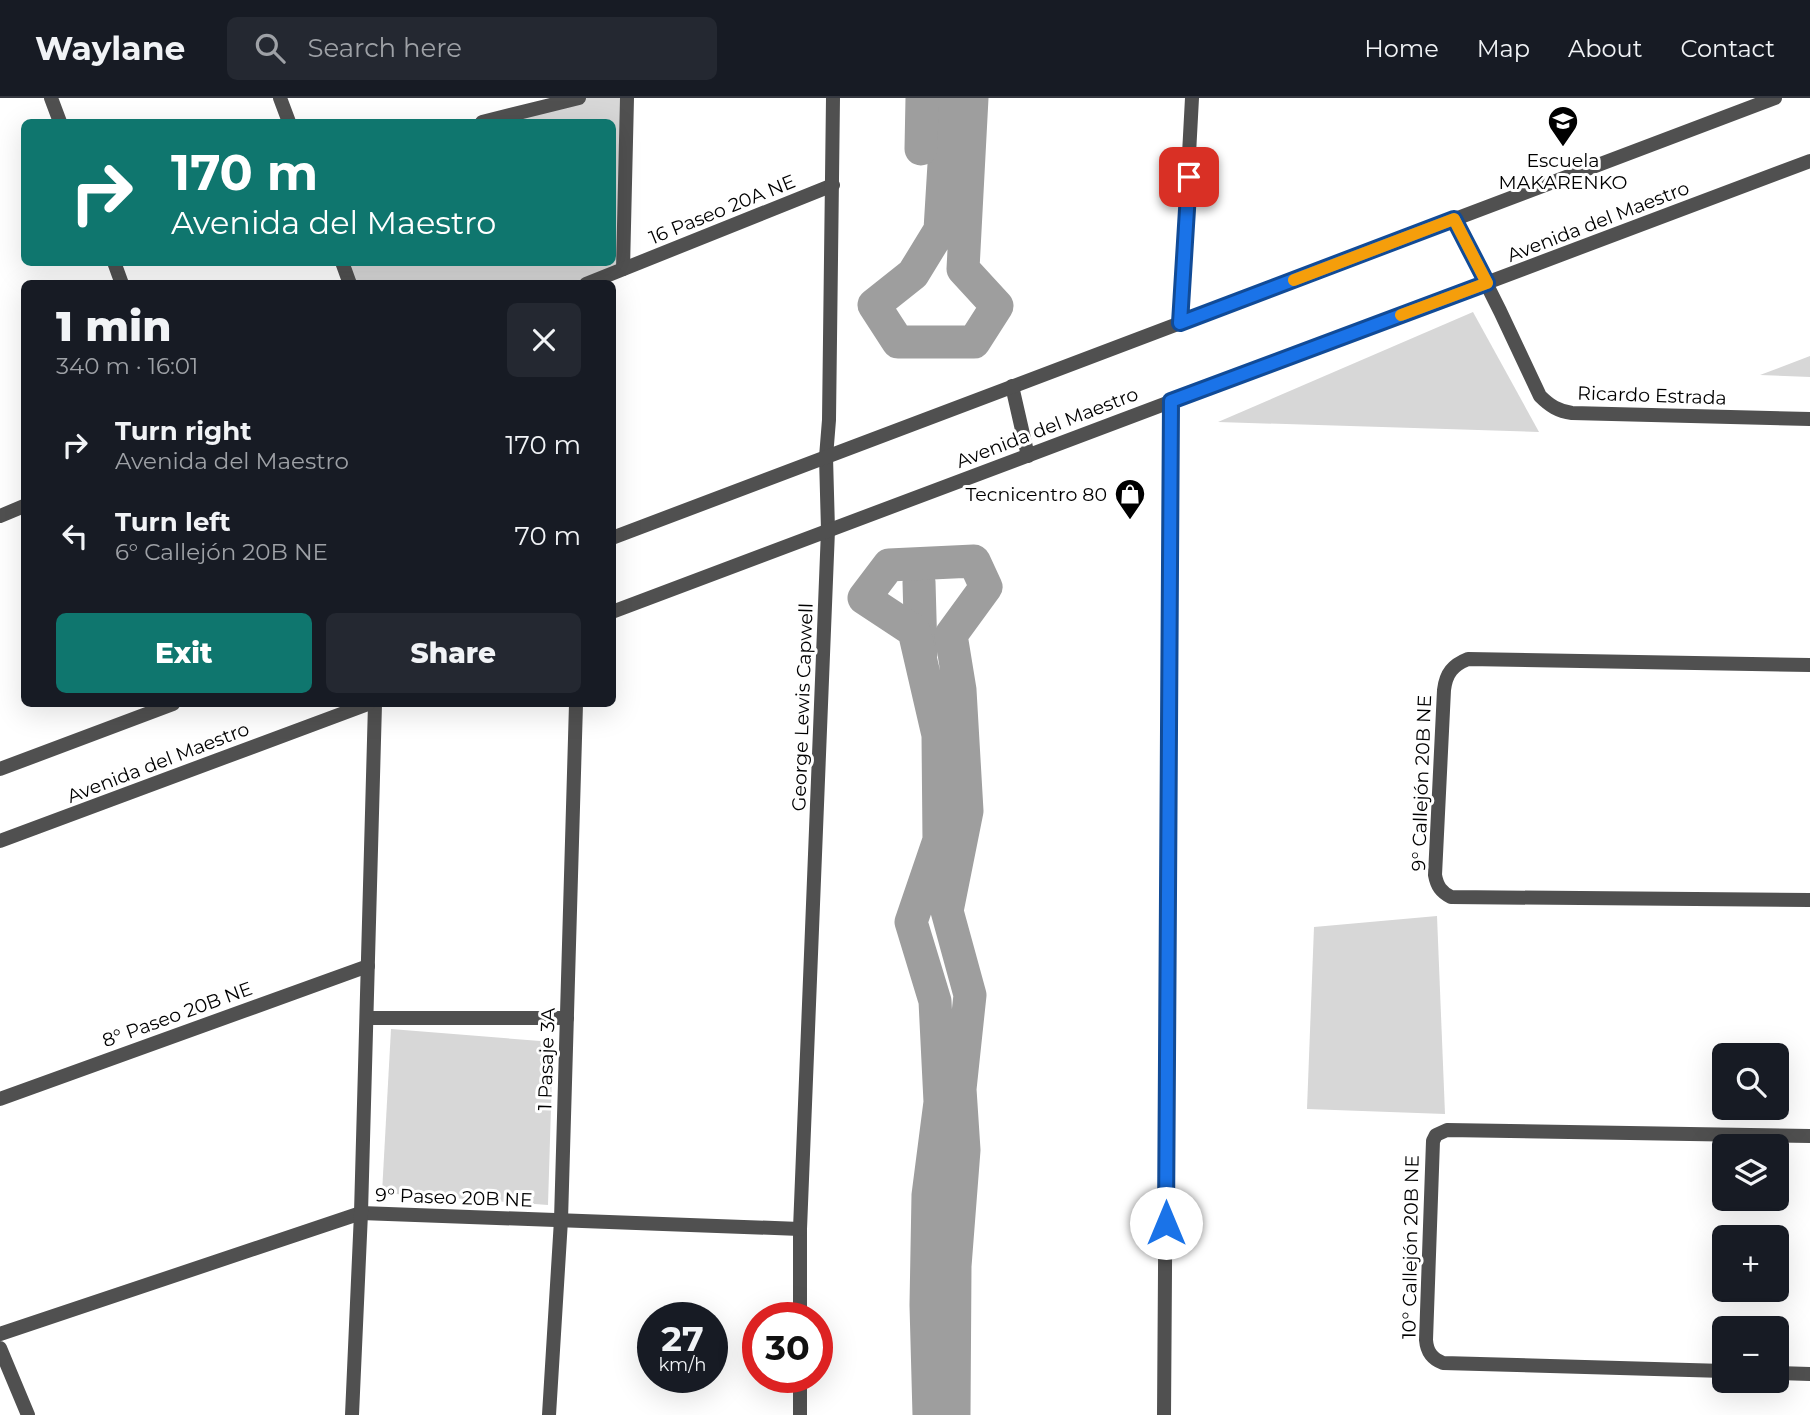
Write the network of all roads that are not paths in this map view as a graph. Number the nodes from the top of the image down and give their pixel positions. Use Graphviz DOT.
graph roads {
  1 [pos="51,98"];
  2 [pos="280,98"];
  3 [pos="579,98"];
  4 [pos="627,98"];
  5 [pos="833,98"];
  6 [pos="1192,98"];
  7 [pos="1775,98"];
  8 [pos="59,119"];
  9 [pos="288,119"];
  10 [pos="494,119"];
  11 [pos="1810,161"];
  12 [pos="833,186"];
  13 [pos="1454,219"];
  14 [pos="623,269"];
  15 [pos="596,280"];
  16 [pos="1487,283"];
  17 [pos="1180,323"];
  18 [pos="1012,386"];
  19 [pos="1171,401"];
  20 [pos="1810,419"];
  21 [pos="1028,456"];
  22 [pos="826,457"];
  23 [pos="21,507"];
  24 [pos="0,516"];
  25 [pos="828,530"];
  26 [pos="616,536"];
  27 [pos="616,610"];
  28 [pos="1810,665"];
  29 [pos="165,707"];
  30 [pos="360,707"];
  31 [pos="375,707"];
  32 [pos="576,707"];
  33 [pos="0,769"];
  34 [pos="0,841"];
  35 [pos="1810,900"];
  36 [pos="368,966"];
  37 [pos="367,1018"];
  38 [pos="567,1018"];
  39 [pos="0,1098"];
  40 [pos="1810,1136"];
  41 [pos="361,1213"];
  42 [pos="561,1220"];
  43 [pos="800,1229"];
  44 [pos="800,1302"];
  45 [pos="0,1334"];
  46 [pos="0,1348"];
  47 [pos="1712,1371"];
  48 [pos="1789,1373"];
  49 [pos="1810,1374"];
  50 [pos="800,1393"];
  51 [pos="28,1415"];
  52 [pos="352,1415"];
  53 [pos="549,1415"];
  54 [pos="800,1415"];
  55 [pos="1164,1415"];
  1 -- 8 [label="street"];
  2 -- 9 [label="street"];
  3 -- 10 [label="street"];
  4 -- 14 [label="street"];
  5 -- 12 [label="street, George Lewis Capwell"];
  6 -- 17 [label="street"];
  7 -- 13 [label="street"];
  11 -- 16 [label="street, Avenida del Maestro"];
  12 -- 14 [label="street, 16 Paseo 20A NE"];
  12 -- 22 [label="street, George Lewis Capwell"];
  13 -- 16 [label="street, Ricardo Estrada"];
  13 -- 17 [label="street"];
  14 -- 15 [label="street, 16 Paseo 20A NE"];
  16 -- 19 [label="street, Avenida del Maestro"];
  16 -- 20 [label="street, Ricardo Estrada"];
  17 -- 18 [label="street"];
  18 -- 21 [label="street"];
  18 -- 22 [label="street"];
  19 -- 21 [label="street, Avenida del Maestro"];
  19 -- 55 [label="street"];
  21 -- 25 [label="street, Avenida del Maestro"];
  22 -- 25 [label="street, George Lewis Capwell"];
  22 -- 26 [label="street"];
  23 -- 24 [label="street"];
  25 -- 27 [label="street, Avenida del Maestro"];
  25 -- 43 [label="street, George Lewis Capwell"];
  28 -- 35 [label="street, 9° Callejón 20B NE"];
  29 -- 33 [label="street"];
  30 -- 34 [label="street, Avenida del Maestro"];
  31 -- 36 [label="street"];
  32 -- 38 [label="street, 1 Pasaje 3A"];
  36 -- 37 [label="street"];
  36 -- 39 [label="street, 8° Paseo 20B NE"];
  37 -- 38 [label="street"];
  37 -- 41 [label="street"];
  38 -- 42 [label="street, 1 Pasaje 3A"];
  40 -- 47 [label="street, 10° Callejón 20B NE"];
  41 -- 42 [label="street, 9° Paseo 20B NE"];
  41 -- 45 [label="street, 9° Paseo 20B NE"];
  41 -- 52 [label="street"];
  42 -- 43 [label="street, 9° Paseo 20B NE"];
  42 -- 53 [label="street, 1 Pasaje 3A"];
  43 -- 44 [label="street, George Lewis Capwell"];
  46 -- 51 [label="street"];
  48 -- 49 [label="street"];
  50 -- 54 [label="street"];
}
